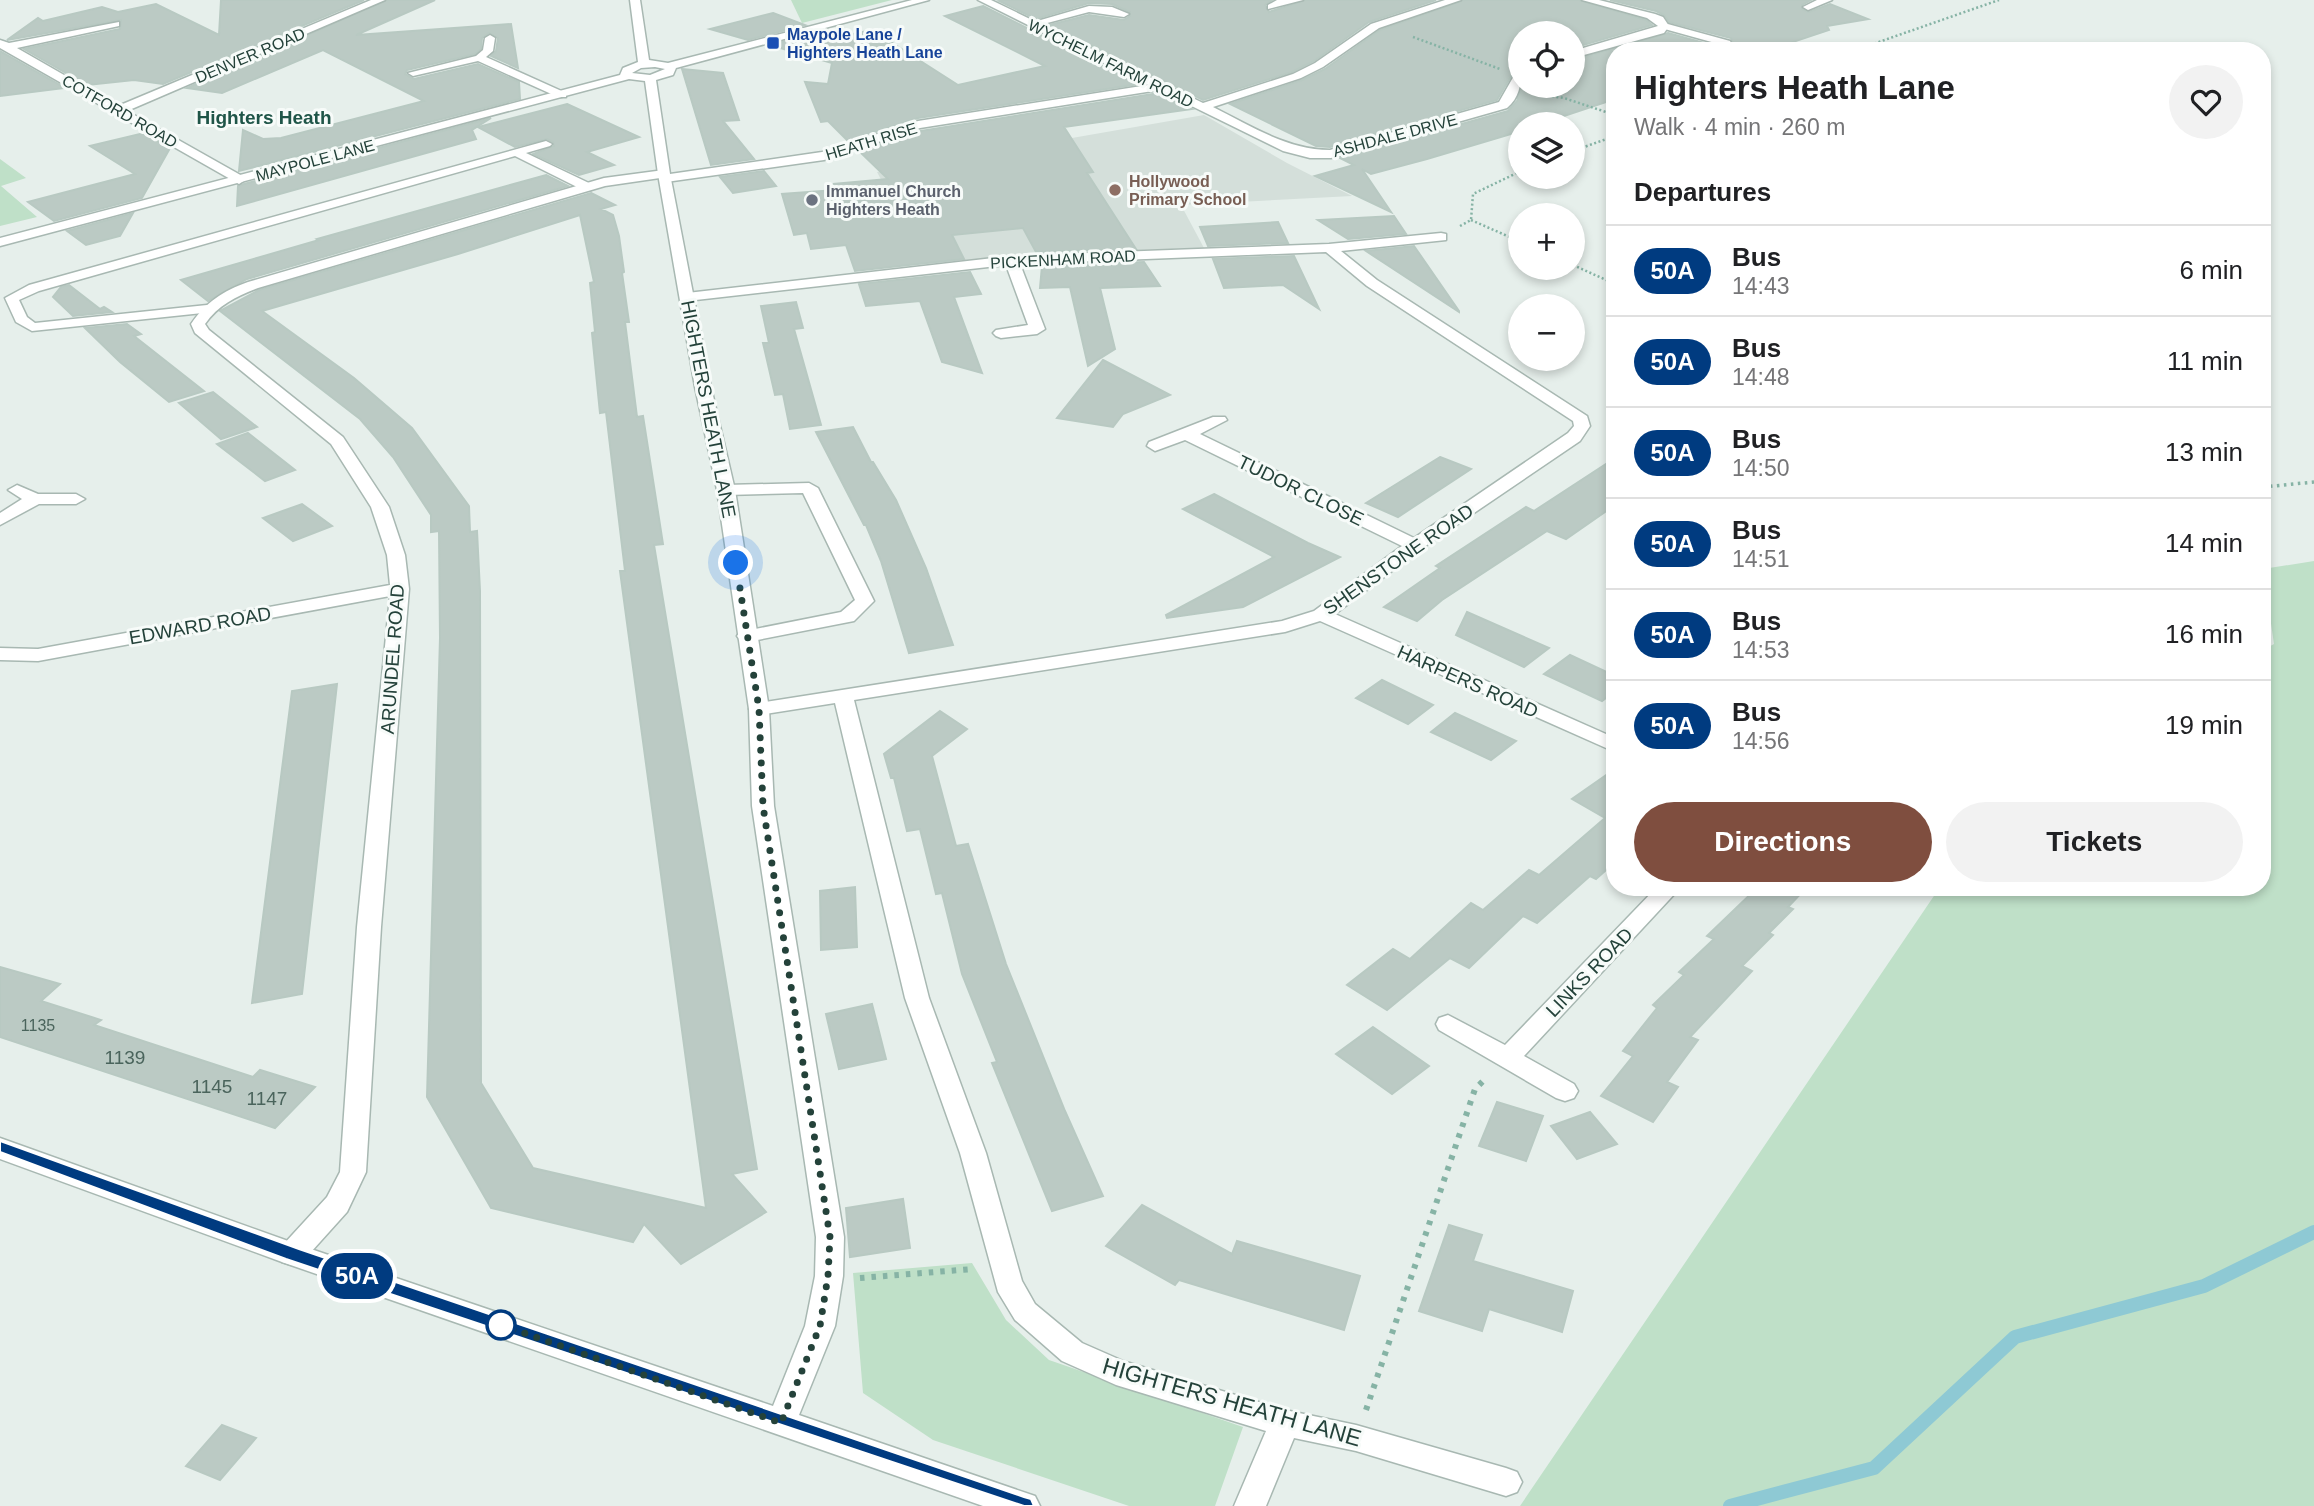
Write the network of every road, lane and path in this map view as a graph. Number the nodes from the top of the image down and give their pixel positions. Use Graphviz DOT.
graph roads {
  1 [pos="380,0"];
  2 [pos="635,0"];
  3 [pos="924,0"];
  4 [pos="983,0"];
  5 [pos="1298,0"];
  6 [pos="1456,0"];
  7 [pos="1587,0"];
  8 [pos="1827,0"];
  9 [pos="1999,0"];
  10 [pos="1276,3"];
  11 [pos="1808,6"];
  12 [pos="1124,14"];
  13 [pos="115,24"];
  14 [pos="1032,24"];
  15 [pos="1375,26"];
  16 [pos="1664,26"];
  17 [pos="490,38"];
  18 [pos="1620,42"];
  19 [pos="1722,42"];
  20 [pos="1879,42"];
  21 [pos="3,45"];
  22 [pos="1606,46"];
  23 [pos="1585,52"];
  24 [pos="479,58"];
  25 [pos="643,64"];
  26 [pos="669,66"];
  27 [pos="1508,71"];
  28 [pos="413,74"];
  29 [pos="629,76"];
  30 [pos="650,78"];
  31 [pos="595,86"];
  32 [pos="1157,87"];
  33 [pos="562,95"];
  34 [pos="653,96"];
  35 [pos="1508,98"];
  36 [pos="1564,98"];
  37 [pos="1202,107"];
  38 [pos="119,110"];
  39 [pos="1606,112"];
  40 [pos="1606,139"];
  41 [pos="547,144"];
  42 [pos="1585,147"];
  43 [pos="517,153"];
  44 [pos="665,176"];
  45 [pos="1508,177"];
  46 [pos="239,180"];
  47 [pos="587,187"];
  48 [pos="1471,220"];
  49 [pos="1508,236"];
  50 [pos="1441,237"];
  51 [pos="0,242"];
  52 [pos="1329,248"];
  53 [pos="1011,260"];
  54 [pos="1585,270"];
  55 [pos="1606,280"];
  56 [pos="687,297"];
  57 [pos="207,309"];
  58 [pos="1001,333"];
  59 [pos="1219,420"];
  60 [pos="1187,434"];
  61 [pos="1155,446"];
  62 [pos="2314,482"];
  63 [pos="2271,485"];
  64 [pos="726,489"];
  65 [pos="17,490"];
  66 [pos="35,499"];
  67 [pos="76,499"];
  68 [pos="0,520"];
  69 [pos="1415,545"];
  70 [pos="400,589"];
  71 [pos="1321,615"];
  72 [pos="747,636"];
  73 [pos="0,654"];
  74 [pos="843,696"];
  75 [pos="759,709"];
  76 [pos="1606,742"];
  77 [pos="1661,896"];
  78 [pos="1448,1024"];
  79 [pos="1507,1058"];
  80 [pos="1565,1091"];
  81 [pos="0,1147"];
  82 [pos="292,1254"];
  83 [pos="1003,1266"];
  84 [pos="827,1281"];
  85 [pos="781,1423"];
  86 [pos="1285,1423"];
  87 [pos="1356,1438"];
  88 [pos="1506,1482"];
  89 [pos="1024,1506"];
  90 [pos="1250,1506"];
  1 -- 38 [label="street, DENVER ROAD"];
  2 -- 25 [label="street"];
  3 -- 26 [label="street"];
  4 -- 14 [label="street, WYCHELM FARM ROAD"];
  5 -- 10 [label="street"];
  6 -- 15 [label="street"];
  7 -- 16 [label="street"];
  8 -- 11 [label="street"];
  9 -- 20 [label="path"];
  12 -- 14 [label="lane"];
  13 -- 21 [label="street"];
  14 -- 32 [label="street, WYCHELM FARM ROAD"];
  15 -- 27 [label="path"];
  15 -- 37 [label="street"];
  16 -- 18 [label="street"];
  16 -- 19 [label="lane"];
  17 -- 24 [label="lane"];
  21 -- 38 [label="street, COTFORD ROAD"];
  22 -- 23 [label="street"];
  24 -- 28 [label="lane"];
  24 -- 33 [label="lane"];
  25 -- 26 [label="street"];
  25 -- 29 [label="street"];
  26 -- 30 [label="street"];
  29 -- 30 [label="street"];
  29 -- 31 [label="street, MAYPOLE LANE"];
  30 -- 34 [label="street, HIGHTERS HEATH LANE"];
  31 -- 33 [label="street, MAYPOLE LANE"];
  31 -- 34 [label="street"];
  32 -- 37 [label="street, WYCHELM FARM ROAD"];
  32 -- 44 [label="street, HEATH RISE"];
  33 -- 46 [label="street, MAYPOLE LANE"];
  34 -- 44 [label="street, HIGHTERS HEATH LANE"];
  35 -- 37 [label="street, ASHDALE DRIVE"];
  36 -- 39 [label="path"];
  38 -- 46 [label="street, COTFORD ROAD"];
  40 -- 42 [label="path"];
  41 -- 43 [label="lane"];
  43 -- 47 [label="lane"];
  43 -- 57 [label="lane"];
  44 -- 47 [label="street"];
  44 -- 56 [label="street, HIGHTERS HEATH LANE"];
  45 -- 48 [label="path"];
  46 -- 51 [label="street, MAYPOLE LANE"];
  47 -- 57 [label="street"];
  48 -- 49 [label="path"];
  48 -- 50 [label="path"];
  50 -- 52 [label="street, PICKENHAM ROAD"];
  52 -- 53 [label="street, PICKENHAM ROAD"];
  52 -- 69 [label="street, SHENSTONE ROAD"];
  53 -- 56 [label="street, PICKENHAM ROAD"];
  53 -- 58 [label="street"];
  54 -- 55 [label="path"];
  56 -- 64 [label="street, HIGHTERS HEATH LANE"];
  57 -- 70 [label="street, ARUNDEL ROAD"];
  59 -- 60 [label="street"];
  60 -- 61 [label="street"];
  60 -- 69 [label="street, TUDOR CLOSE"];
  62 -- 63 [label="path"];
  64 -- 72 [label="street, HIGHTERS HEATH LANE"];
  64 -- 72 [label="street"];
  65 -- 66 [label="street"];
  66 -- 67 [label="street"];
  66 -- 68 [label="street"];
  69 -- 71 [label="street, SHENSTONE ROAD"];
  70 -- 73 [label="street, EDWARD ROAD"];
  70 -- 82 [label="street, ARUNDEL ROAD"];
  71 -- 74 [label="street, SHENSTONE ROAD"];
  71 -- 76 [label="street, HARPERS ROAD"];
  72 -- 75 [label="street, HIGHTERS HEATH LANE"];
  74 -- 75 [label="street, SHENSTONE ROAD"];
  74 -- 83 [label="street, HIGHTERS HEATH LANE"];
  75 -- 84 [label="street, HIGHTERS HEATH LANE"];
  77 -- 79 [label="street, LINKS ROAD"];
  78 -- 79 [label="street"];
  79 -- 80 [label="street"];
  79 -- 87 [label="path"];
  81 -- 82 [label="street"];
  82 -- 85 [label="street"];
  83 -- 84 [label="path"];
  83 -- 86 [label="street, HIGHTERS HEATH LANE"];
  84 -- 85 [label="street, HIGHTERS HEATH LANE"];
  85 -- 89 [label="street"];
  86 -- 87 [label="street, HIGHTERS HEATH LANE"];
  86 -- 90 [label="street"];
  87 -- 88 [label="street, HIGHTERS HEATH LANE"];
}
